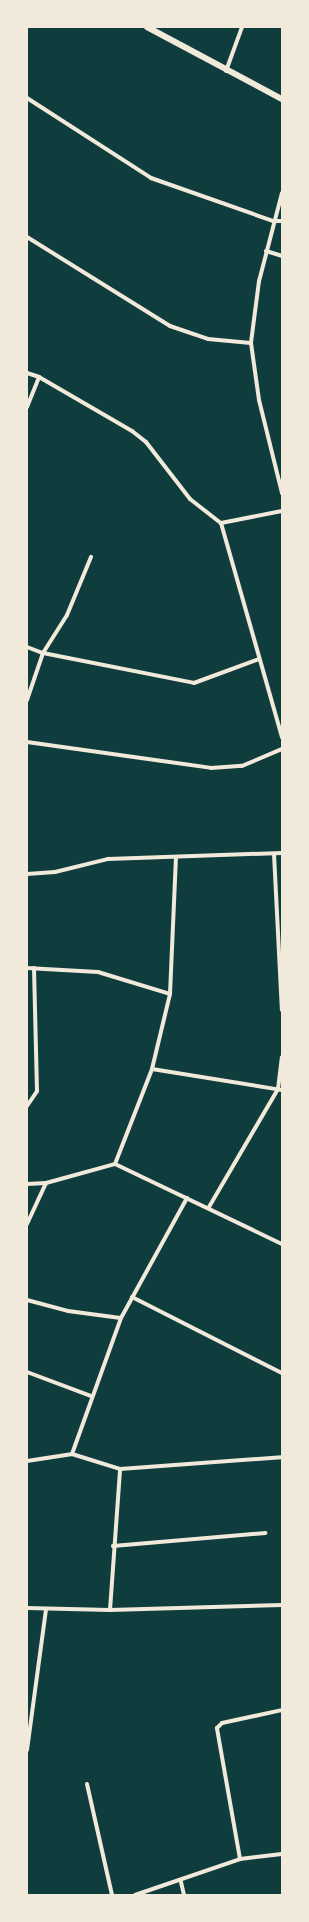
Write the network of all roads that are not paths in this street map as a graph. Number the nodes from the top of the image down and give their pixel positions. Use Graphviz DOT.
graph roads {
  1 [pos="147,27"];
  2 [pos="242,27"];
  3 [pos="226,71"];
  4 [pos="27,98"];
  5 [pos="282,99"];
  6 [pos="282,193"];
  7 [pos="273,221"];
  8 [pos="282,221"];
  9 [pos="27,237"];
  10 [pos="266,251"];
  11 [pos="282,256"];
  12 [pos="251,343"];
  13 [pos="27,373"];
  14 [pos="39,376"];
  15 [pos="27,407"];
  16 [pos="282,493"];
  17 [pos="282,511"];
  18 [pos="221,523"];
  19 [pos="91,557"];
  20 [pos="27,647"];
  21 [pos="43,653"];
  22 [pos="259,659"];
  23 [pos="27,700"];
  24 [pos="282,737"];
  25 [pos="27,742"];
  26 [pos="282,749"];
  27 [pos="282,853"];
  28 [pos="274,854"];
  29 [pos="176,858"];
  30 [pos="27,874"];
  31 [pos="27,968"];
  32 [pos="34,968"];
  33 [pos="170,994"];
  34 [pos="282,1010"];
  35 [pos="282,1057"];
  36 [pos="152,1069"];
  37 [pos="280,1089"];
  38 [pos="27,1106"];
  39 [pos="115,1164"];
  40 [pos="46,1183"];
  41 [pos="27,1184"];
  42 [pos="187,1198"];
  43 [pos="209,1207"];
  44 [pos="27,1224"];
  45 [pos="282,1244"];
  46 [pos="132,1297"];
  47 [pos="27,1300"];
  48 [pos="121,1318"];
  49 [pos="27,1372"];
  50 [pos="282,1373"];
  51 [pos="91,1396"];
  52 [pos="72,1454"];
  53 [pos="282,1457"];
  54 [pos="27,1461"];
  55 [pos="120,1469"];
  56 [pos="265,1533"];
  57 [pos="113,1546"];
  58 [pos="282,1605"];
  59 [pos="27,1608"];
  60 [pos="46,1609"];
  61 [pos="110,1610"];
  62 [pos="282,1710"];
  63 [pos="27,1750"];
  64 [pos="87,1784"];
  65 [pos="282,1854"];
  66 [pos="240,1859"];
  67 [pos="181,1882"];
  68 [pos="112,1895"];
  69 [pos="135,1895"];
  70 [pos="184,1895"];
  1 -- 3 [label="street"];
  2 -- 3 [label="street"];
  3 -- 5 [label="street"];
  4 -- 7 [label="street"];
  6 -- 7 [label="street"];
  7 -- 8 [label="street"];
  7 -- 10 [label="street"];
  9 -- 12 [label="street"];
  10 -- 11 [label="street"];
  10 -- 12 [label="street"];
  12 -- 16 [label="street"];
  13 -- 14 [label="street"];
  14 -- 15 [label="street"];
  14 -- 18 [label="street"];
  17 -- 18 [label="street"];
  18 -- 22 [label="street"];
  19 -- 21 [label="street"];
  20 -- 21 [label="street"];
  21 -- 22 [label="street"];
  21 -- 23 [label="street"];
  22 -- 24 [label="street"];
  25 -- 26 [label="street"];
  27 -- 28 [label="street"];
  28 -- 29 [label="street"];
  28 -- 34 [label="street"];
  29 -- 30 [label="street"];
  29 -- 33 [label="street"];
  31 -- 32 [label="street"];
  32 -- 33 [label="street"];
  32 -- 38 [label="street"];
  33 -- 36 [label="street"];
  35 -- 37 [label="street"];
  36 -- 37 [label="street"];
  36 -- 39 [label="street"];
  37 -- 43 [label="street"];
  39 -- 40 [label="street"];
  39 -- 42 [label="street"];
  40 -- 41 [label="street"];
  40 -- 44 [label="street"];
  42 -- 43 [label="street"];
  42 -- 46 [label="street"];
  43 -- 45 [label="street"];
  46 -- 48 [label="street"];
  46 -- 50 [label="street"];
  47 -- 48 [label="street"];
  48 -- 51 [label="street"];
  49 -- 51 [label="street"];
  51 -- 52 [label="street"];
  52 -- 54 [label="street"];
  52 -- 55 [label="street"];
  53 -- 55 [label="street"];
  55 -- 57 [label="street"];
  56 -- 57 [label="street"];
  57 -- 61 [label="street"];
  58 -- 61 [label="street"];
  59 -- 60 [label="street"];
  60 -- 61 [label="street"];
  60 -- 63 [label="street"];
  62 -- 66 [label="street"];
  64 -- 68 [label="street"];
  65 -- 66 [label="street"];
  66 -- 67 [label="street"];
  67 -- 69 [label="street"];
  67 -- 70 [label="street"];
}
